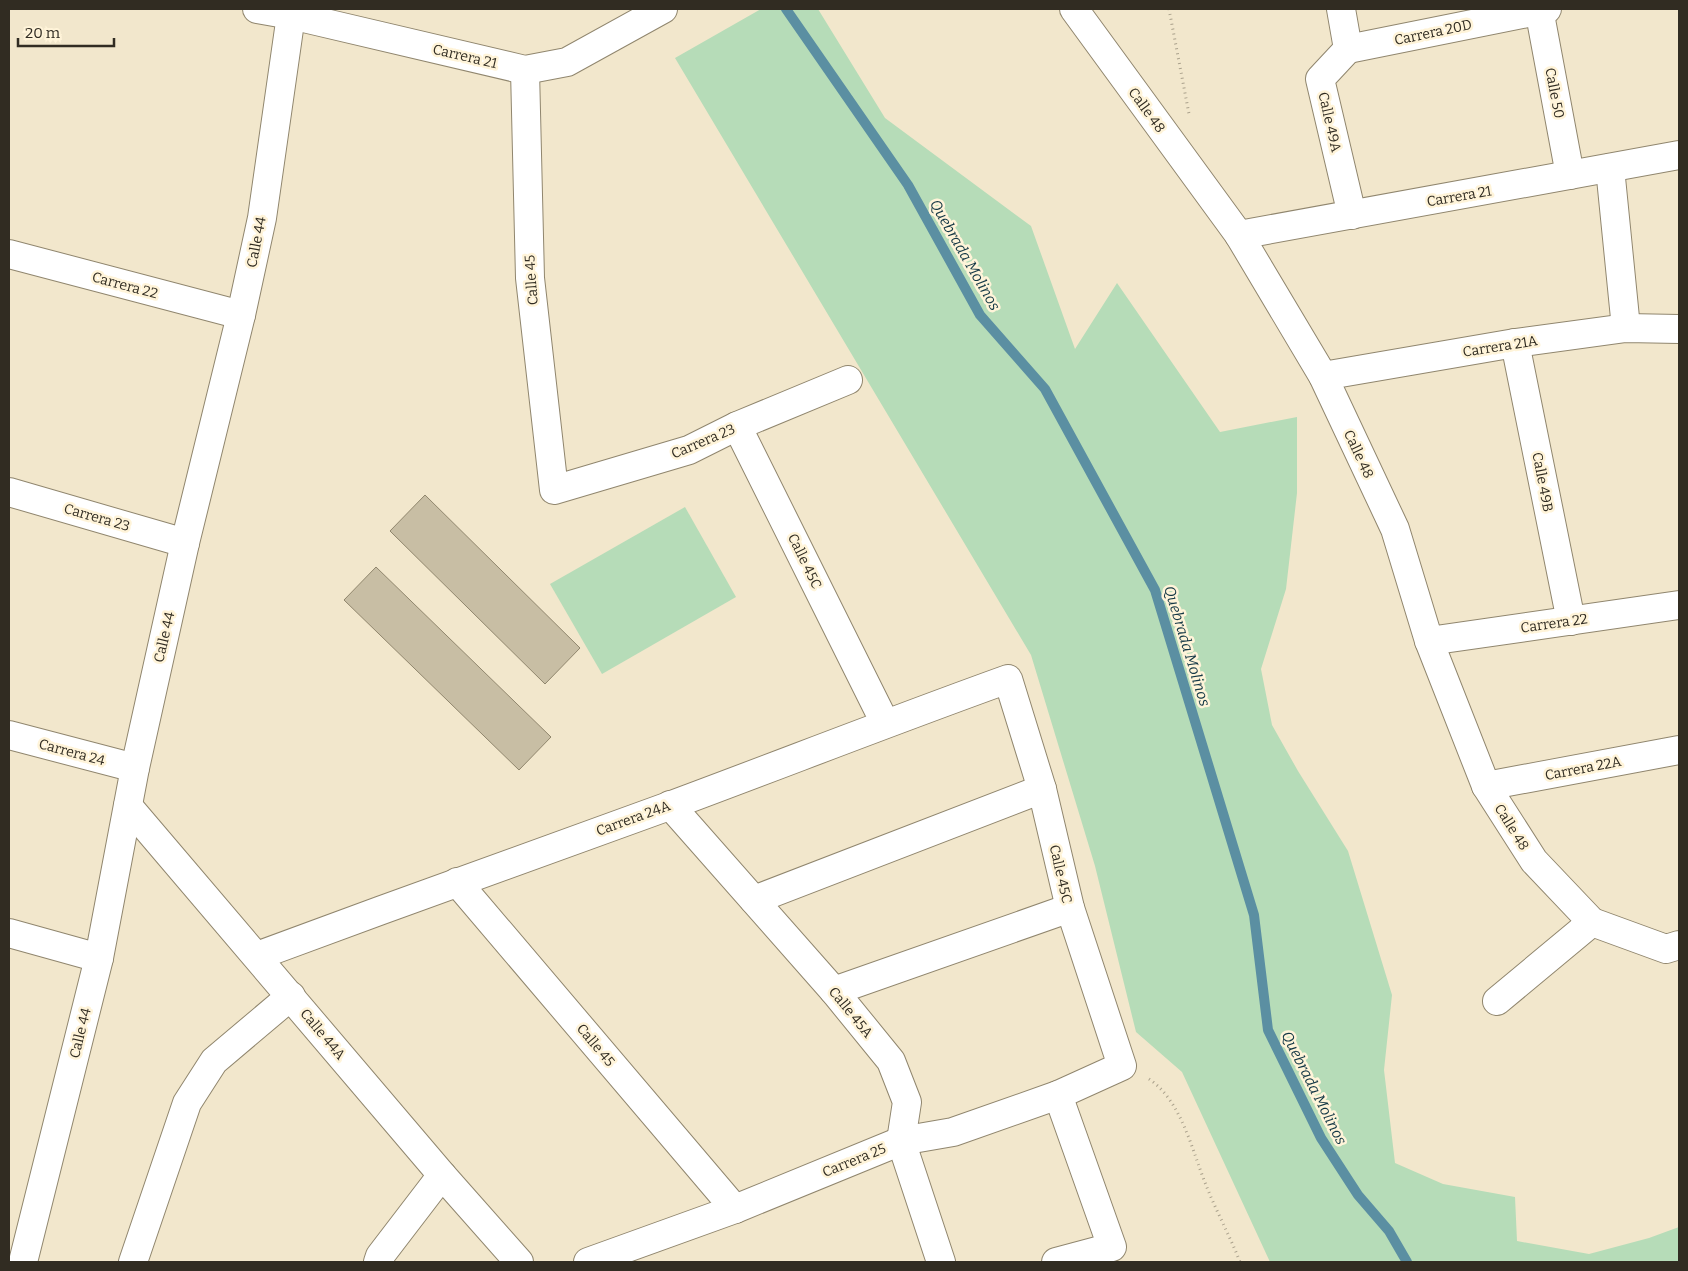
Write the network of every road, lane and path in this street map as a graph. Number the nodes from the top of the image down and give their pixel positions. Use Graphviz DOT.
graph roads {
  1 [pos="257,9"];
  2 [pos="663,9"];
  3 [pos="1074,9"];
  4 [pos="1169,9"];
  5 [pos="1342,9"];
  6 [pos="1542,9"];
  7 [pos="290,12"];
  8 [pos="1348,49"];
  9 [pos="525,70"];
  10 [pos="1191,122"];
  11 [pos="1679,155"];
  12 [pos="1610,168"];
  13 [pos="1570,175"];
  14 [pos="1352,215"];
  15 [pos="1239,235"];
  16 [pos="9,254"];
  17 [pos="241,315"];
  18 [pos="1626,328"];
  19 [pos="1679,329"];
  20 [pos="1515,343"];
  21 [pos="1323,376"];
  22 [pos="848,380"];
  23 [pos="737,426"];
  24 [pos="554,490"];
  25 [pos="9,492"];
  26 [pos="185,543"];
  27 [pos="1679,605"];
  28 [pos="1571,621"];
  29 [pos="1429,641"];
  30 [pos="1008,679"];
  31 [pos="885,723"];
  32 [pos="9,735"];
  33 [pos="1679,750"];
  34 [pos="135,768"];
  35 [pos="1486,786"];
  36 [pos="1042,789"];
  37 [pos="670,805"];
  38 [pos="128,806"];
  39 [pos="457,882"];
  40 [pos="754,900"];
  41 [pos="1070,908"];
  42 [pos="1592,922"];
  43 [pos="9,933"];
  44 [pos="1679,945"];
  45 [pos="257,956"];
  46 [pos="99,958"];
  47 [pos="834,990"];
  48 [pos="291,996"];
  49 [pos="1497,1002"];
  50 [pos="1122,1066"];
  51 [pos="1058,1095"];
  52 [pos="901,1141"];
  53 [pos="442,1175"];
  54 [pos="735,1209"];
  55 [pos="23,1262"];
  56 [pos="133,1262"];
  57 [pos="378,1262"];
  58 [pos="519,1262"];
  59 [pos="588,1262"];
  60 [pos="942,1262"];
  61 [pos="1056,1262"];
  62 [pos="1240,1262"];
  1 -- 7 [label="street, Carrera 21"];
  2 -- 9 [label="street, Carrera 21"];
  3 -- 15 [label="street, Calle 48"];
  4 -- 10 [label="path"];
  5 -- 8 [label="street"];
  6 -- 8 [label="street, Carrera 20D"];
  6 -- 13 [label="street, Calle 50"];
  7 -- 9 [label="street, Carrera 21"];
  7 -- 17 [label="street, Calle 44"];
  8 -- 14 [label="street, Calle 49A"];
  9 -- 24 [label="street, Calle 45"];
  11 -- 12 [label="street, Carrera 21"];
  12 -- 13 [label="street, Carrera 21"];
  12 -- 18 [label="street"];
  13 -- 14 [label="street, Carrera 21"];
  14 -- 15 [label="street, Carrera 21"];
  15 -- 21 [label="street, Calle 48"];
  16 -- 17 [label="street, Carrera 22"];
  17 -- 26 [label="street, Calle 44"];
  18 -- 19 [label="street, Carrera 21A"];
  18 -- 20 [label="street, Carrera 21A"];
  20 -- 21 [label="street, Carrera 21A"];
  20 -- 28 [label="street, Calle 49B"];
  21 -- 29 [label="street, Calle 48"];
  22 -- 23 [label="street, Carrera 23"];
  23 -- 24 [label="street, Carrera 23"];
  23 -- 31 [label="street, Calle 45C"];
  25 -- 26 [label="street, Carrera 23"];
  26 -- 34 [label="street, Calle 44"];
  27 -- 28 [label="street, Carrera 22"];
  28 -- 29 [label="street, Carrera 22"];
  29 -- 35 [label="street, Calle 48"];
  30 -- 31 [label="street, Carrera 24A"];
  30 -- 36 [label="street, Calle 45C"];
  31 -- 37 [label="street, Carrera 24A"];
  32 -- 34 [label="street, Carrera 24"];
  33 -- 35 [label="street, Carrera 22A"];
  34 -- 38 [label="street, Calle 44"];
  35 -- 42 [label="street, Calle 48"];
  36 -- 40 [label="street"];
  36 -- 41 [label="street, Calle 45C"];
  37 -- 39 [label="street, Carrera 24A"];
  37 -- 40 [label="street, Calle 45A"];
  38 -- 45 [label="street, Calle 44A"];
  38 -- 46 [label="street, Calle 44"];
  39 -- 45 [label="street, Carrera 24A"];
  39 -- 54 [label="street, Calle 45"];
  40 -- 47 [label="street, Calle 45A"];
  41 -- 47 [label="street"];
  41 -- 50 [label="street, Calle 45C"];
  42 -- 44 [label="street"];
  42 -- 49 [label="street"];
  43 -- 46 [label="street"];
  45 -- 48 [label="street, Calle 44A"];
  46 -- 55 [label="street, Calle 44"];
  47 -- 52 [label="street, Calle 45A"];
  48 -- 53 [label="street, Calle 44A"];
  48 -- 56 [label="street"];
  50 -- 51 [label="street, Carrera 25"];
  50 -- 62 [label="path"];
  51 -- 52 [label="street, Carrera 25"];
  51 -- 61 [label="street"];
  52 -- 54 [label="street, Carrera 25"];
  52 -- 60 [label="street, Calle 45A"];
  53 -- 57 [label="street"];
  53 -- 58 [label="street, Calle 44A"];
  54 -- 59 [label="street, Carrera 25"];
}
